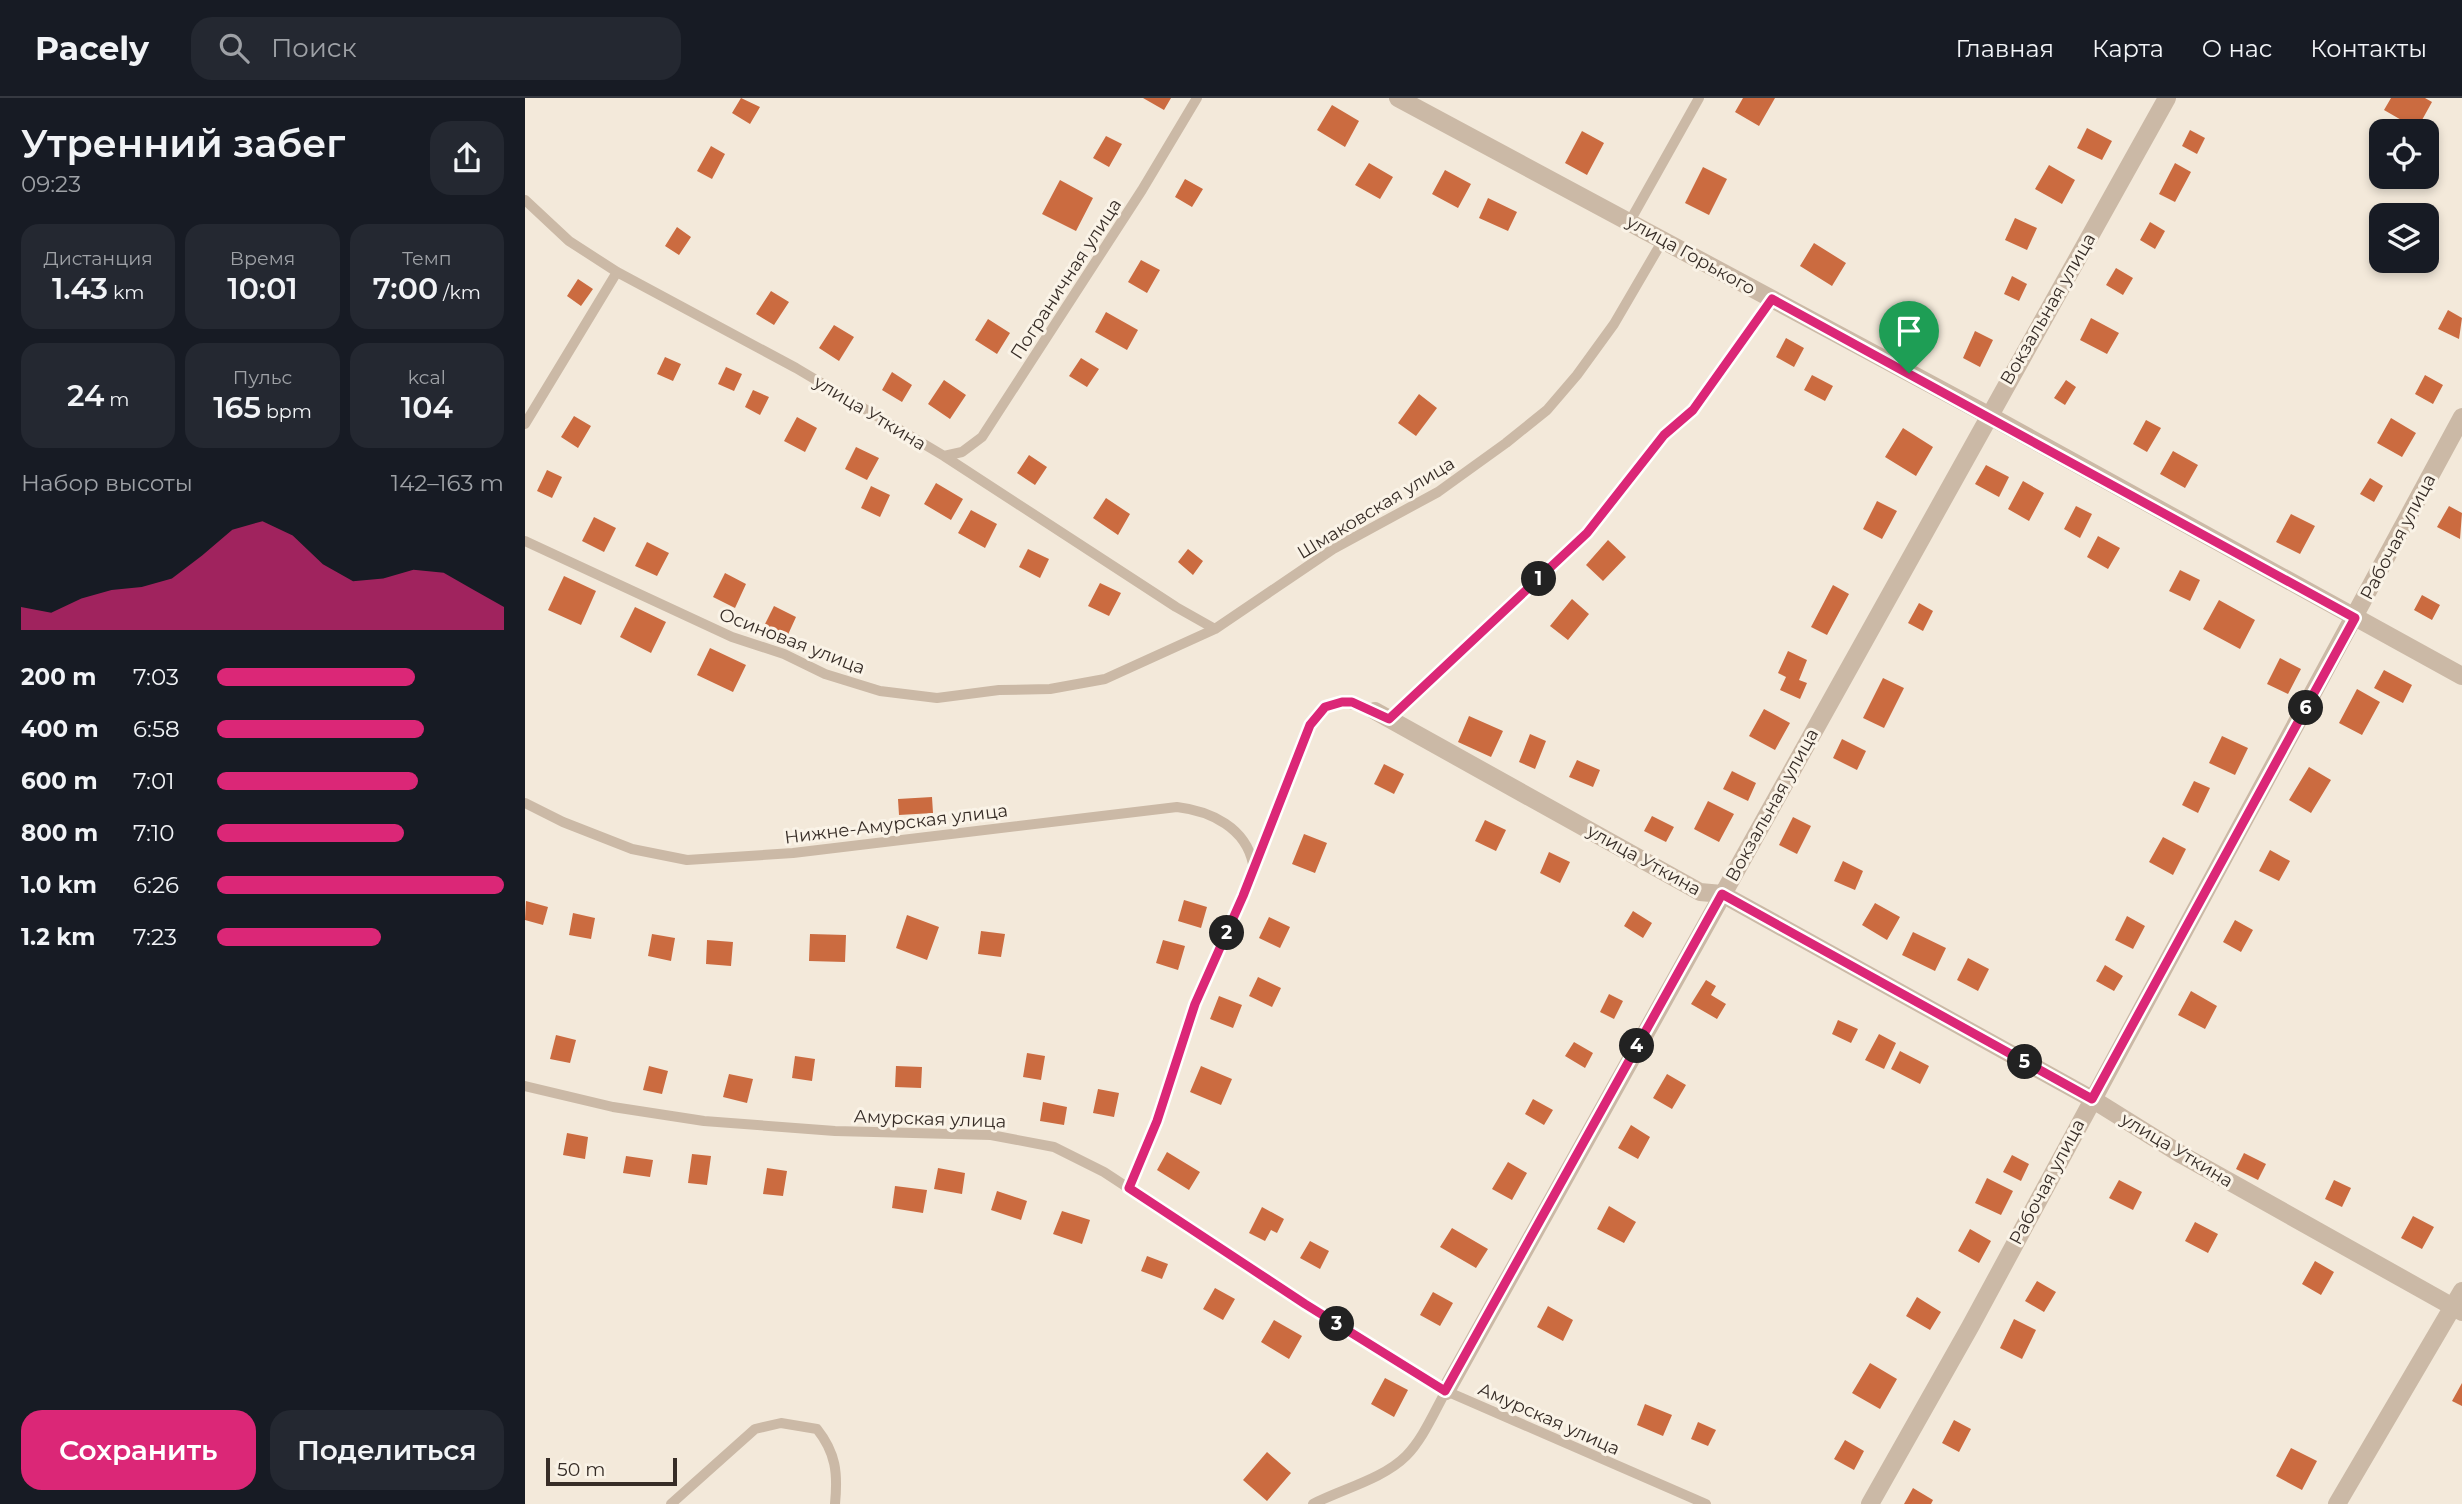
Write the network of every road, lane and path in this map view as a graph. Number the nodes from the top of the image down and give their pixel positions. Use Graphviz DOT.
graph roads {
  1 [pos="1197,98"];
  2 [pos="1398,98"];
  3 [pos="1699,98"];
  4 [pos="2167,98"];
  5 [pos="525,201"];
  6 [pos="1630,222"];
  7 [pos="1663,240"];
  8 [pos="617,272"];
  9 [pos="1772,299"];
  10 [pos="1988,415"];
  11 [pos="2462,417"];
  12 [pos="525,424"];
  13 [pos="944,456"];
  14 [pos="525,541"];
  15 [pos="2355,618"];
  16 [pos="1215,629"];
  17 [pos="1182,644"];
  18 [pos="2462,676"];
  19 [pos="1383,715"];
  20 [pos="525,803"];
  21 [pos="1253,864"];
  22 [pos="1722,894"];
  23 [pos="525,1086"];
  24 [pos="2092,1099"];
  25 [pos="1129,1188"];
  26 [pos="2459,1303"];
  27 [pos="1445,1391"];
  28 [pos="671,1504"];
  29 [pos="835,1504"];
  30 [pos="1313,1504"];
  31 [pos="1706,1504"];
  32 [pos="1871,1504"];
  33 [pos="2337,1504"];
  1 -- 13 [label="lane, Пограничная улица"];
  2 -- 6 [label="street, улица Горького"];
  3 -- 6 [label="lane"];
  4 -- 10 [label="street, Вокзальная улица"];
  5 -- 8 [label="lane, улица Уткина"];
  6 -- 7 [label="street, улица Горького"];
  7 -- 9 [label="street, улица Горького"];
  7 -- 16 [label="lane, Шмаковская улица"];
  8 -- 12 [label="lane"];
  8 -- 13 [label="lane, улица Уткина"];
  9 -- 10 [label="street, улица Горького"];
  9 -- 19 [label="lane"];
  10 -- 15 [label="street, улица Горького"];
  10 -- 22 [label="street, Вокзальная улица"];
  11 -- 15 [label="street, Рабочая улица"];
  13 -- 16 [label="lane, улица Уткина"];
  14 -- 17 [label="lane, Осиновая улица"];
  15 -- 18 [label="street, улица Горького"];
  15 -- 24 [label="street, Рабочая улица"];
  16 -- 17 [label="lane, Шмаковская улица"];
  19 -- 21 [label="lane"];
  19 -- 22 [label="street, улица Уткина"];
  20 -- 21 [label="lane, Нижне-Амурская улица"];
  21 -- 25 [label="lane"];
  22 -- 24 [label="street, улица Уткина"];
  22 -- 27 [label="street, Вокзальная улица"];
  23 -- 25 [label="lane, Амурская улица"];
  24 -- 26 [label="street, улица Уткина"];
  24 -- 32 [label="street, Рабочая улица"];
  25 -- 27 [label="lane, Амурская улица"];
  26 -- 33 [label="street"];
  27 -- 30 [label="lane, Вокзальная улица"];
  27 -- 31 [label="lane, Амурская улица"];
  28 -- 29 [label="lane"];
}
